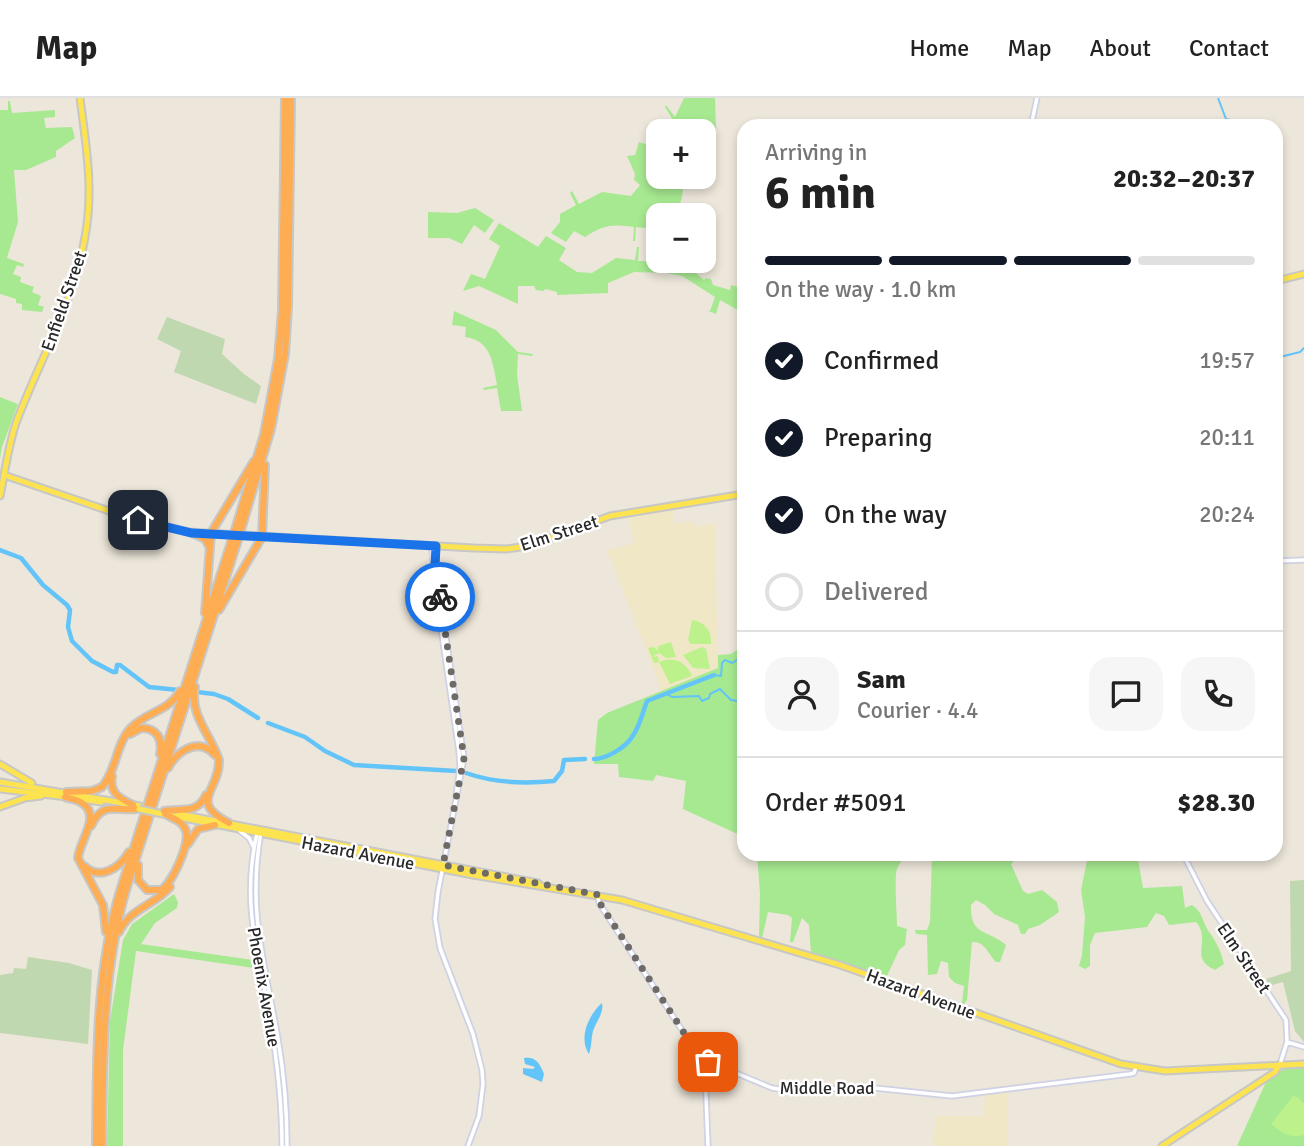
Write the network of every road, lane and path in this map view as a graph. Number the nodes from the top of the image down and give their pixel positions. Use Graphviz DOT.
graph roads {
  1 [pos="80,98"];
  2 [pos="285,98"];
  3 [pos="291,98"];
  4 [pos="1037,98"];
  5 [pos="1032,119"];
  6 [pos="1304,274"];
  7 [pos="1283,279"];
  8 [pos="270,435"];
  9 [pos="261,447"];
  10 [pos="1,474"];
  11 [pos="737,495"];
  12 [pos="0,496"];
  13 [pos="238,530"];
  14 [pos="192,533"];
  15 [pos="211,534"];
  16 [pos="262,538"];
  17 [pos="234,542"];
  18 [pos="434,546"];
  19 [pos="209,547"];
  20 [pos="1304,560"];
  21 [pos="1283,561"];
  22 [pos="212,622"];
  23 [pos="202,642"];
  24 [pos="189,674"];
  25 [pos="0,764"];
  26 [pos="0,782"];
  27 [pos="45,788"];
  28 [pos="0,789"];
  29 [pos="155,790"];
  30 [pos="66,794"];
  31 [pos="52,795"];
  32 [pos="0,807"];
  33 [pos="137,807"];
  34 [pos="162,812"];
  35 [pos="229,823"];
  36 [pos="147,825"];
  37 [pos="215,825"];
  38 [pos="239,830"];
  39 [pos="259,832"];
  40 [pos="137,838"];
  41 [pos="254,849"];
  42 [pos="1187,861"];
  43 [pos="442,867"];
  44 [pos="514,878"];
  45 [pos="504,881"];
  46 [pos="541,886"];
  47 [pos="599,895"];
  48 [pos="252,897"];
  49 [pos="112,950"];
  50 [pos="103,969"];
  51 [pos="1287,1042"];
  52 [pos="1304,1047"];
  53 [pos="709,1060"];
  54 [pos="1280,1064"];
  55 [pos="1304,1064"];
  56 [pos="1258,1066"];
  57 [pos="1136,1068"];
  58 [pos="1262,1080"];
  59 [pos="96,1146"];
  60 [pos="102,1146"];
  61 [pos="284,1146"];
  62 [pos="468,1146"];
  63 [pos="708,1146"];
  64 [pos="1163,1146"];
  1 -- 10 [label="main road, Enfield Street"];
  2 -- 9 [label="highway"];
  3 -- 8 [label="highway"];
  4 -- 5 [label="street"];
  6 -- 7 [label="main road"];
  8 -- 13 [label="highway"];
  8 -- 16 [label="highway"];
  9 -- 13 [label="highway"];
  9 -- 15 [label="highway"];
  10 -- 12 [label="main road, Enfield Street"];
  10 -- 14 [label="main road, Elm Street"];
  11 -- 18 [label="main road, Elm Street"];
  13 -- 17 [label="highway, bridge"];
  14 -- 15 [label="main road, Elm Street"];
  14 -- 19 [label="highway"];
  15 -- 16 [label="main road, Elm Street"];
  15 -- 19 [label="highway"];
  16 -- 18 [label="main road, Elm Street"];
  16 -- 22 [label="highway"];
  17 -- 22 [label="highway"];
  17 -- 23 [label="highway"];
  18 -- 43 [label="street"];
  19 -- 23 [label="highway"];
  20 -- 21 [label="street"];
  22 -- 23 [label="highway"];
  23 -- 24 [label="highway"];
  23 -- 29 [label="highway"];
  23 -- 35 [label="highway"];
  24 -- 29 [label="highway"];
  24 -- 30 [label="highway"];
  25 -- 27 [label="main road"];
  26 -- 27 [label="main road"];
  27 -- 30 [label="main road"];
  28 -- 31 [label="main road"];
  29 -- 33 [label="highway"];
  29 -- 34 [label="highway"];
  29 -- 36 [label="highway"];
  29 -- 40 [label="highway"];
  30 -- 31 [label="main road"];
  30 -- 33 [label="main road"];
  30 -- 50 [label="highway"];
  31 -- 32 [label="main road"];
  33 -- 34 [label="main road, bridge"];
  33 -- 40 [label="highway"];
  34 -- 35 [label="main road, Hazard Avenue"];
  34 -- 36 [label="highway"];
  34 -- 37 [label="main road, Hazard Avenue"];
  35 -- 39 [label="main road, Hazard Avenue"];
  36 -- 49 [label="highway"];
  37 -- 38 [label="main road, Hazard Avenue"];
  37 -- 49 [label="highway"];
  38 -- 39 [label="main road, Hazard Avenue"];
  38 -- 41 [label="street"];
  39 -- 41 [label="street, Phoenix Avenue"];
  39 -- 43 [label="main road, Hazard Avenue"];
  39 -- 48 [label="street, Phoenix Avenue"];
  40 -- 50 [label="highway"];
  41 -- 48 [label="street, Phoenix Avenue"];
  42 -- 51 [label="street, Elm Street"];
  43 -- 44 [label="main road, Hazard Avenue"];
  43 -- 45 [label="main road, Hazard Avenue"];
  43 -- 62 [label="street"];
  44 -- 45 [label="main road"];
  44 -- 46 [label="main road, Hazard Avenue"];
  45 -- 46 [label="main road, Hazard Avenue"];
  46 -- 47 [label="main road, Hazard Avenue"];
  47 -- 53 [label="street, Middle Road"];
  47 -- 57 [label="main road, Hazard Avenue"];
  48 -- 61 [label="street, Phoenix Avenue"];
  49 -- 60 [label="highway"];
  50 -- 59 [label="highway"];
  51 -- 52 [label="street"];
  51 -- 54 [label="street"];
  53 -- 57 [label="street, Middle Road"];
  53 -- 63 [label="street"];
  54 -- 55 [label="main road, Hazard Avenue"];
  54 -- 56 [label="main road, Hazard Avenue"];
  54 -- 58 [label="main road"];
  56 -- 57 [label="main road, Hazard Avenue"];
  56 -- 58 [label="main road"];
  58 -- 64 [label="main road"];
}
